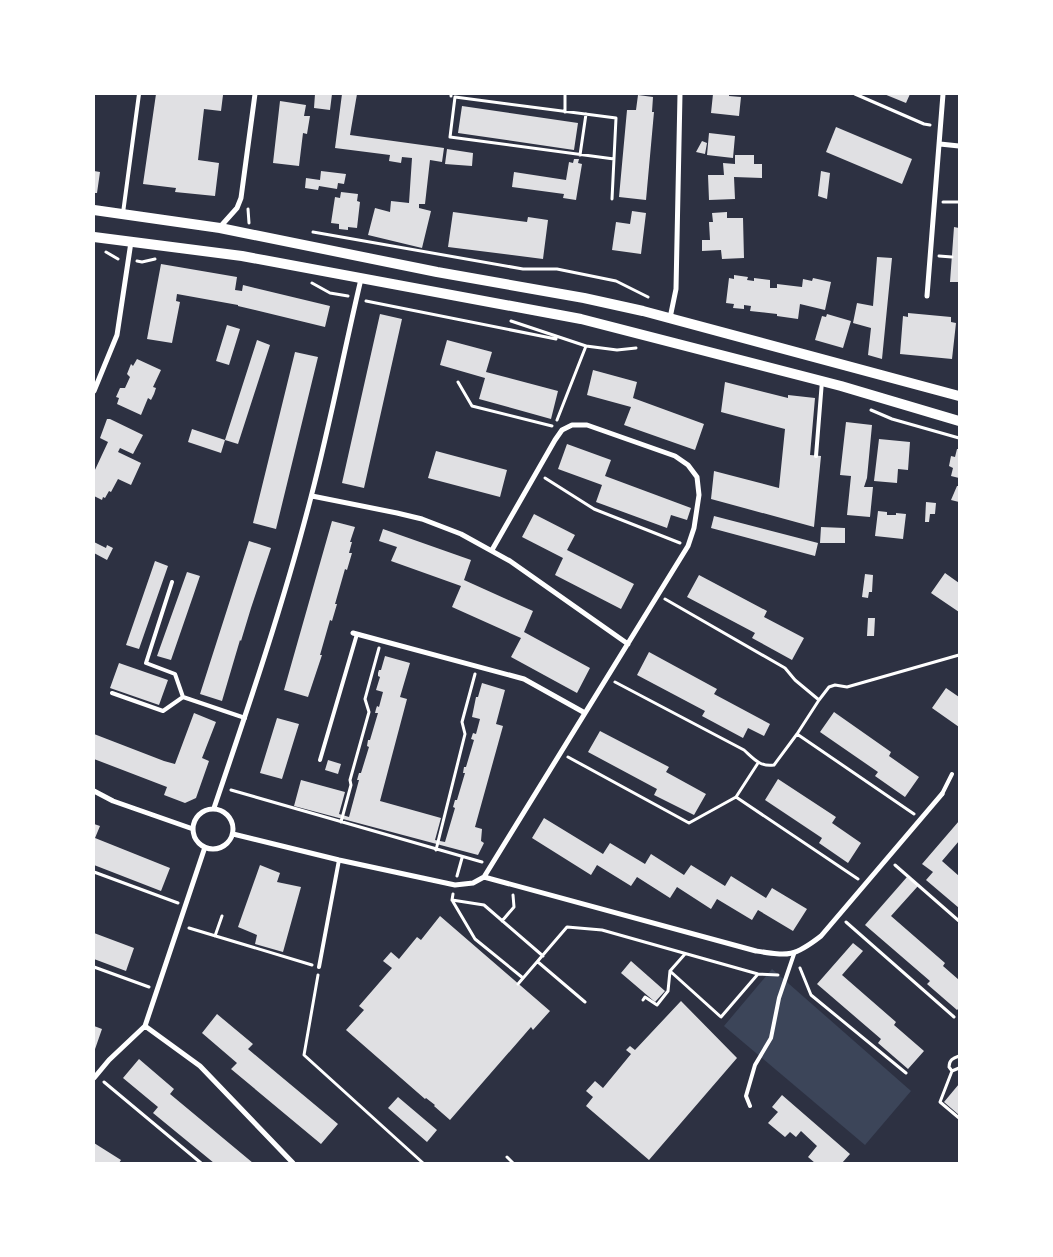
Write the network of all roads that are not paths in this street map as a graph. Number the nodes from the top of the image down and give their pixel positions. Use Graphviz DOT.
graph roads {
  1 [pos="139,94"];
  2 [pos="255,94"];
  3 [pos="680,94"];
  4 [pos="944,94"];
  5 [pos="940,144"];
  6 [pos="959,146"];
  7 [pos="94,210"];
  8 [pos="123,214"];
  9 [pos="220,228"];
  10 [pos="94,238"];
  11 [pos="131,242"];
  12 [pos="361,279"];
  13 [pos="927,296"];
  14 [pos="670,318"];
  15 [pos="822,381"];
  16 [pos="94,391"];
  17 [pos="959,396"];
  18 [pos="959,421"];
  19 [pos="816,456"];
  20 [pos="312,496"];
  21 [pos="492,550"];
  22 [pos="172,582"];
  23 [pos="355,633"];
  24 [pos="628,644"];
  25 [pos="112,693"];
  26 [pos="182,697"];
  27 [pos="585,713"];
  28 [pos="245,718"];
  29 [pos="320,760"];
  30 [pos="952,774"];
  31 [pos="94,791"];
  32 [pos="942,794"];
  33 [pos="214,808"];
  34 [pos="193,829"];
  35 [pos="233,834"];
  36 [pos="205,847"];
  37 [pos="339,860"];
  38 [pos="484,877"];
  39 [pos="794,954"];
  40 [pos="319,967"];
  41 [pos="145,1026"];
  42 [pos="95,1077"];
  43 [pos="750,1106"];
  44 [pos="293,1163"];
  1 -- 8 [label="lane"];
  2 -- 9 [label="street"];
  3 -- 14 [label="street"];
  4 -- 5 [label="street"];
  5 -- 6 [label="street"];
  5 -- 13 [label="street"];
  7 -- 8 [label="main road"];
  8 -- 9 [label="main road"];
  9 -- 14 [label="main road"];
  10 -- 11 [label="main road"];
  11 -- 12 [label="main road"];
  11 -- 16 [label="street"];
  12 -- 15 [label="main road"];
  12 -- 20 [label="street"];
  14 -- 17 [label="main road"];
  15 -- 18 [label="main road"];
  15 -- 19 [label="lane"];
  20 -- 21 [label="street"];
  20 -- 28 [label="street"];
  21 -- 24 [label="street"];
  21 -- 24 [label="street"];
  22 -- 26 [label="lane"];
  23 -- 27 [label="street"];
  23 -- 29 [label="lane"];
  24 -- 27 [label="street"];
  25 -- 26 [label="lane"];
  26 -- 28 [label="lane"];
  27 -- 38 [label="street"];
  28 -- 33 [label="street"];
  30 -- 32 [label="lane"];
  31 -- 34 [label="street"];
  32 -- 39 [label="street"];
  33 -- 34 [label="street"];
  33 -- 35 [label="street"];
  34 -- 36 [label="street"];
  35 -- 36 [label="street"];
  35 -- 37 [label="street"];
  36 -- 41 [label="street"];
  37 -- 38 [label="street"];
  37 -- 40 [label="lane"];
  38 -- 39 [label="street"];
  39 -- 43 [label="lane"];
  41 -- 42 [label="street"];
  41 -- 44 [label="street"];
}
